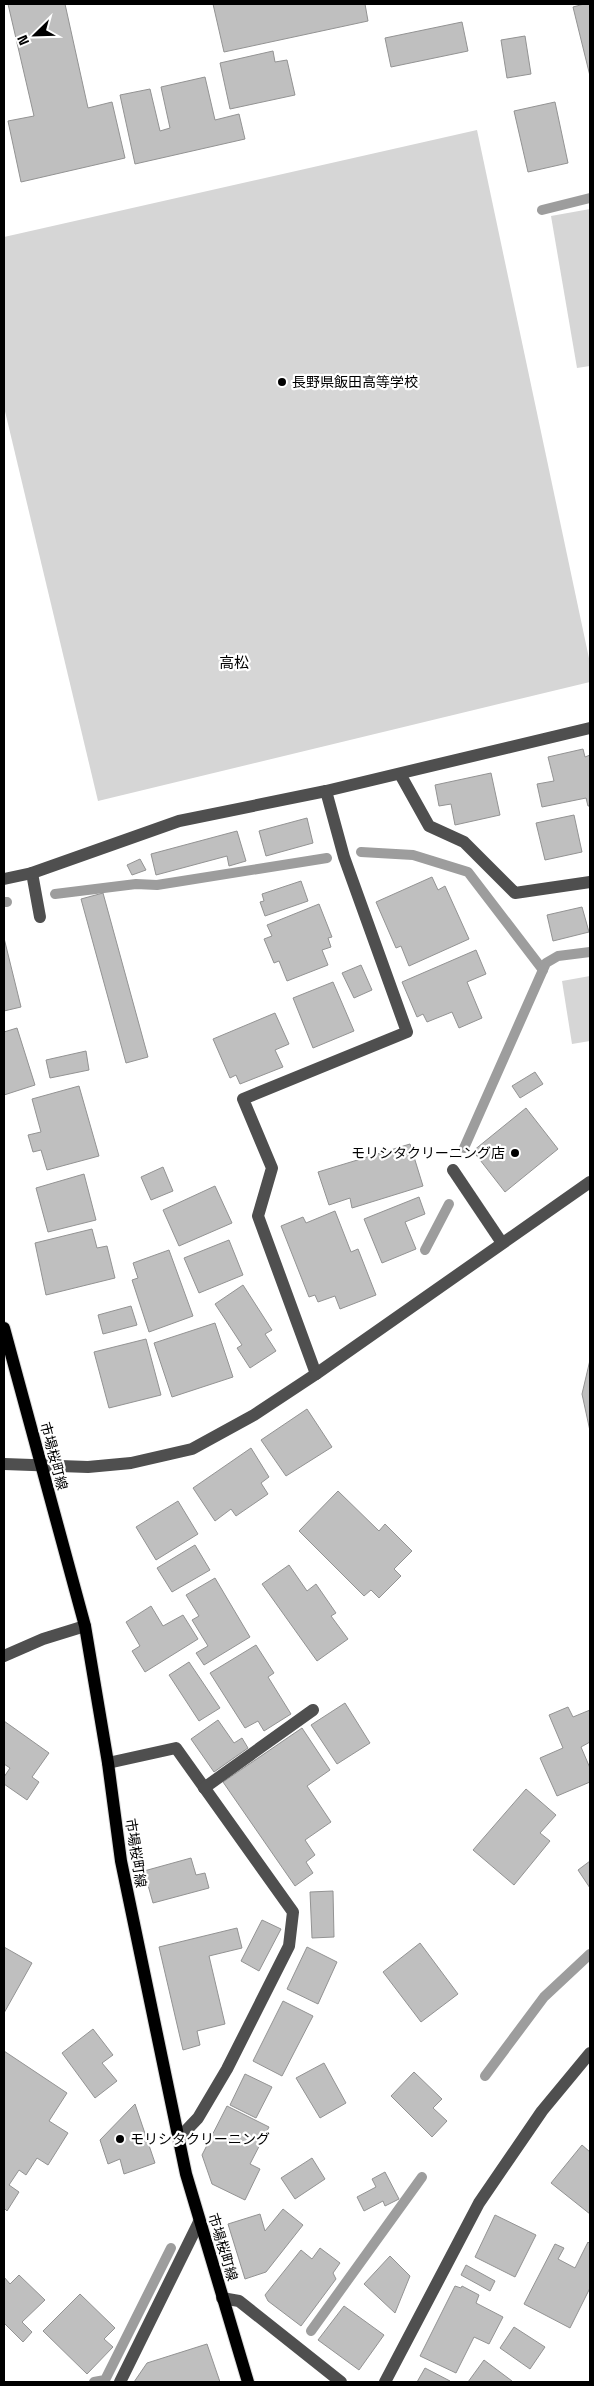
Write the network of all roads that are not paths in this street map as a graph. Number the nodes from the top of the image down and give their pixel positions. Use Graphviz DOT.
graph roads {
  1 [pos="590,728"];
  2 [pos="400,774"];
  3 [pos="326,791"];
  4 [pos="32,873"];
  5 [pos="4,879"];
  6 [pos="590,882"];
  7 [pos="40,917"];
  8 [pos="453,1170"];
  9 [pos="590,1182"];
  10 [pos="502,1243"];
  11 [pos="4,1328"];
  12 [pos="316,1374"];
  13 [pos="4,1464"];
  14 [pos="41,1466"];
  15 [pos="85,1626"];
  16 [pos="4,1656"];
  17 [pos="313,1710"];
  18 [pos="108,1764"];
  19 [pos="204,1788"];
  20 [pos="590,2053"];
  21 [pos="179,2138"];
  22 [pos="199,2222"];
  23 [pos="222,2298"];
  24 [pos="120,2382"];
  25 [pos="248,2382"];
  26 [pos="341,2382"];
  27 [pos="385,2382"];
  1 -- 2 [label="street"];
  2 -- 3 [label="street"];
  2 -- 6 [label="street"];
  3 -- 4 [label="street"];
  3 -- 12 [label="street"];
  4 -- 5 [label="street"];
  4 -- 7 [label="street"];
  8 -- 10 [label="street"];
  9 -- 10 [label="street"];
  10 -- 12 [label="street"];
  11 -- 14 [label="main road, 市場桜町線"];
  12 -- 14 [label="street"];
  13 -- 14 [label="street"];
  14 -- 15 [label="main road, 市場桜町線"];
  15 -- 16 [label="street"];
  15 -- 18 [label="main road, 市場桜町線"];
  17 -- 19 [label="street"];
  18 -- 19 [label="street"];
  18 -- 21 [label="main road, 市場桜町線"];
  19 -- 21 [label="street"];
  20 -- 27 [label="street"];
  21 -- 22 [label="main road, 市場桜町線"];
  22 -- 23 [label="main road, 市場桜町線"];
  22 -- 24 [label="street"];
  23 -- 25 [label="main road, 市場桜町線"];
  23 -- 26 [label="street"];
}
